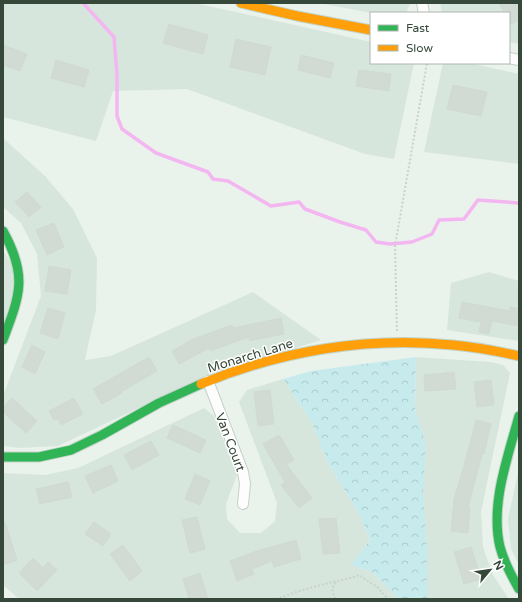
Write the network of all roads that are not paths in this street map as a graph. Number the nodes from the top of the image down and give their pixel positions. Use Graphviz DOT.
graph roads {
  1 [pos="241,3"];
  2 [pos="370,30"];
  3 [pos="3,231"];
  4 [pos="3,340"];
  5 [pos="519,356"];
  6 [pos="208,381"];
  7 [pos="519,416"];
  8 [pos="3,457"];
  9 [pos="242,504"];
  10 [pos="519,589"];
  1 -- 2 [label="street"];
  3 -- 4 [label="street"];
  5 -- 6 [label="street, Monarch Lane"];
  6 -- 8 [label="street, Monarch Lane"];
  6 -- 9 [label="street, Van Court"];
  7 -- 10 [label="street"];
}
